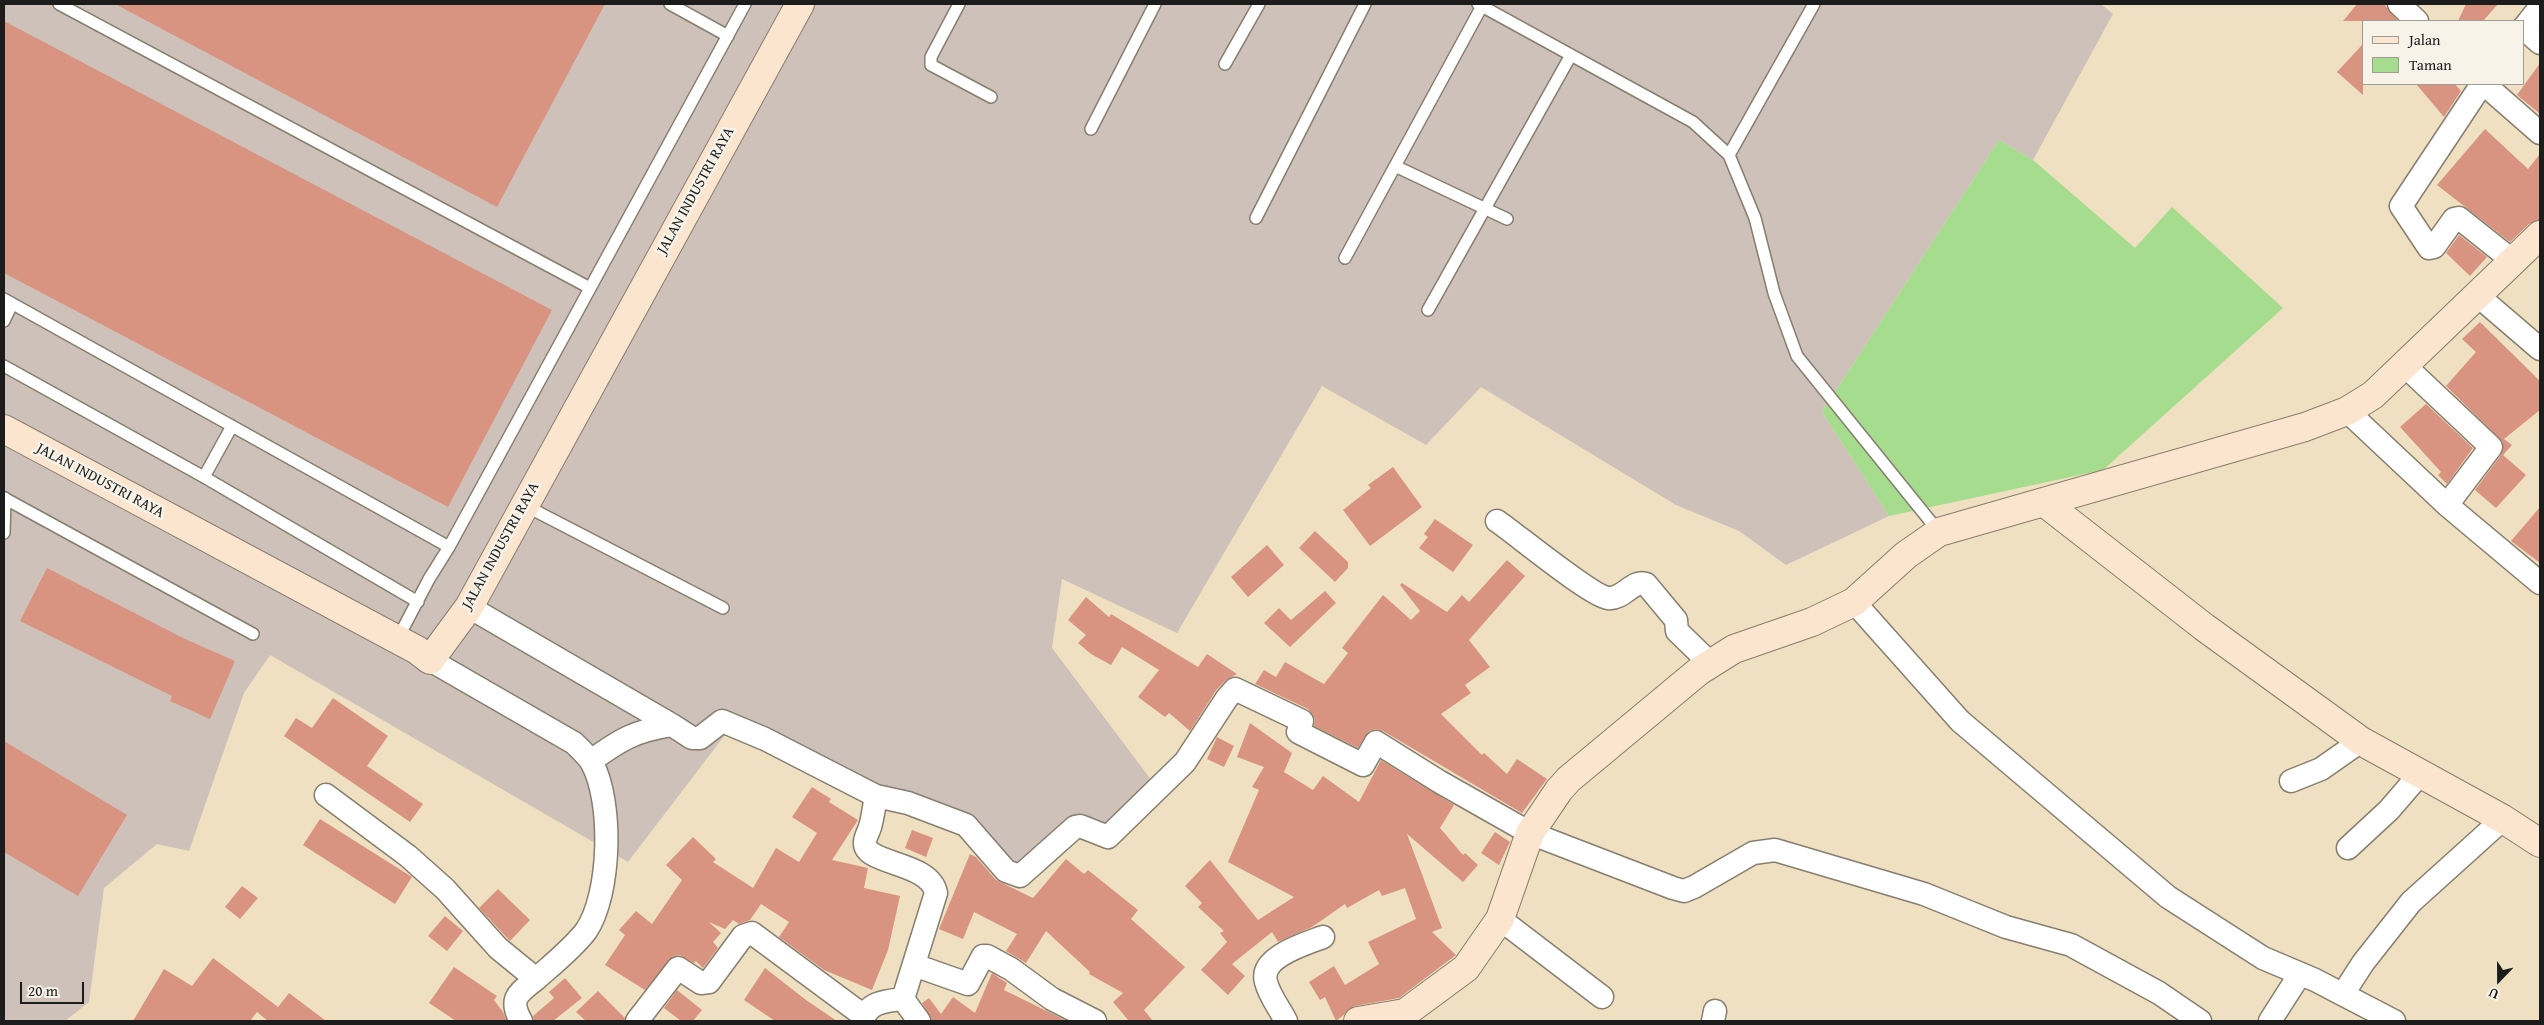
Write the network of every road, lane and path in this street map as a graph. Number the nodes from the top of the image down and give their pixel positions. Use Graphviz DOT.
graph roads {
  1 [pos="59,4"];
  2 [pos="670,4"];
  3 [pos="745,4"];
  4 [pos="800,4"];
  5 [pos="959,4"];
  6 [pos="1155,4"];
  7 [pos="1259,4"];
  8 [pos="1365,4"];
  9 [pos="1814,4"];
  10 [pos="1480,5"];
  11 [pos="2540,7"];
  12 [pos="2524,28"];
  13 [pos="2524,30"];
  14 [pos="728,36"];
  15 [pos="2540,42"];
  16 [pos="1571,55"];
  17 [pos="1225,64"];
  18 [pos="2482,85"];
  19 [pos="2484,85"];
  20 [pos="991,97"];
  21 [pos="1091,129"];
  22 [pos="2540,133"];
  23 [pos="1729,155"];
  24 [pos="1395,166"];
  25 [pos="1484,206"];
  26 [pos="1256,218"];
  27 [pos="1507,219"];
  28 [pos="2540,236"];
  29 [pos="1345,258"];
  30 [pos="2512,261"];
  31 [pos="590,288"];
  32 [pos="2477,296"];
  33 [pos="8,302"];
  34 [pos="1428,310"];
  35 [pos="4,321"];
  36 [pos="2540,349"];
  37 [pos="2404,365"];
  38 [pos="4,366"];
  39 [pos="2347,411"];
  40 [pos="232,426"];
  41 [pos="4,429"];
  42 [pos="204,477"];
  43 [pos="4,498"];
  44 [pos="2045,503"];
  45 [pos="524,505"];
  46 [pos="2447,505"];
  47 [pos="1497,520"];
  48 [pos="1939,532"];
  49 [pos="4,533"];
  50 [pos="449,547"];
  51 [pos="2540,583"];
  52 [pos="418,602"];
  53 [pos="1854,602"];
  54 [pos="469,607"];
  55 [pos="723,608"];
  56 [pos="253,634"];
  57 [pos="397,641"];
  58 [pos="430,660"];
  59 [pos="1711,664"];
  60 [pos="672,725"];
  61 [pos="2360,741"];
  62 [pos="591,762"];
  63 [pos="2420,774"];
  64 [pos="2291,781"];
  65 [pos="326,795"];
  66 [pos="876,796"];
  67 [pos="2503,819"];
  68 [pos="1530,833"];
  69 [pos="2540,843"];
  70 [pos="2348,848"];
  71 [pos="1500,919"];
  72 [pos="1323,937"];
  73 [pos="914,965"];
  74 [pos="2300,974"];
  75 [pos="536,979"];
  76 [pos="2343,994"];
  77 [pos="1602,997"];
  78 [pos="903,999"];
  79 [pos="863,1018"];
  80 [pos="521,1021"];
  81 [pos="637,1021"];
  82 [pos="920,1021"];
  83 [pos="1095,1021"];
  84 [pos="1286,1021"];
  85 [pos="1358,1021"];
  86 [pos="2200,1021"];
  87 [pos="2270,1021"];
  88 [pos="2394,1021"];
  1 -- 31 [label="lane"];
  2 -- 14 [label="lane"];
  3 -- 14 [label="lane"];
  4 -- 45 [label="street, JALAN INDUSTRI RAYA"];
  5 -- 20 [label="lane"];
  6 -- 21 [label="lane"];
  7 -- 17 [label="lane"];
  8 -- 26 [label="lane"];
  9 -- 23 [label="lane"];
  10 -- 16 [label="lane"];
  10 -- 24 [label="lane"];
  11 -- 12 [label="street"];
  13 -- 15 [label="street"];
  14 -- 31 [label="lane"];
  16 -- 23 [label="lane"];
  16 -- 25 [label="lane"];
  18 -- 30 [label="street"];
  19 -- 22 [label="street"];
  23 -- 48 [label="lane"];
  24 -- 25 [label="lane"];
  24 -- 29 [label="lane"];
  25 -- 27 [label="lane"];
  25 -- 34 [label="lane"];
  28 -- 30 [label="street"];
  30 -- 32 [label="street"];
  31 -- 50 [label="lane"];
  32 -- 36 [label="street"];
  32 -- 37 [label="street"];
  33 -- 35 [label="lane"];
  33 -- 40 [label="lane"];
  37 -- 39 [label="street"];
  37 -- 46 [label="street"];
  38 -- 42 [label="lane"];
  39 -- 44 [label="street"];
  39 -- 46 [label="street"];
  40 -- 42 [label="lane"];
  40 -- 50 [label="lane"];
  41 -- 57 [label="street, JALAN INDUSTRI RAYA"];
  42 -- 52 [label="lane"];
  43 -- 49 [label="lane"];
  43 -- 56 [label="lane"];
  44 -- 48 [label="street"];
  44 -- 61 [label="street"];
  45 -- 54 [label="street, JALAN INDUSTRI RAYA"];
  45 -- 55 [label="lane"];
  46 -- 51 [label="street"];
  47 -- 59 [label="street"];
  48 -- 53 [label="street"];
  50 -- 52 [label="lane"];
  52 -- 57 [label="lane"];
  53 -- 59 [label="street"];
  53 -- 74 [label="street"];
  54 -- 58 [label="street, JALAN INDUSTRI RAYA"];
  54 -- 60 [label="street"];
  57 -- 58 [label="street, JALAN INDUSTRI RAYA"];
  58 -- 62 [label="street"];
  59 -- 68 [label="street"];
  60 -- 62 [label="street"];
  60 -- 66 [label="street"];
  61 -- 63 [label="street"];
  61 -- 64 [label="street"];
  62 -- 75 [label="street"];
  63 -- 67 [label="street"];
  63 -- 70 [label="street"];
  65 -- 75 [label="street"];
  66 -- 68 [label="street"];
  66 -- 73 [label="street"];
  67 -- 69 [label="street"];
  67 -- 76 [label="street"];
  68 -- 71 [label="street"];
  68 -- 86 [label="street"];
  71 -- 77 [label="street"];
  71 -- 85 [label="street"];
  72 -- 84 [label="street"];
  73 -- 78 [label="street"];
  73 -- 83 [label="street"];
  74 -- 76 [label="street"];
  74 -- 87 [label="street"];
  75 -- 80 [label="street"];
  76 -- 88 [label="street"];
  78 -- 79 [label="street"];
  78 -- 82 [label="street"];
  79 -- 81 [label="street"];
}
